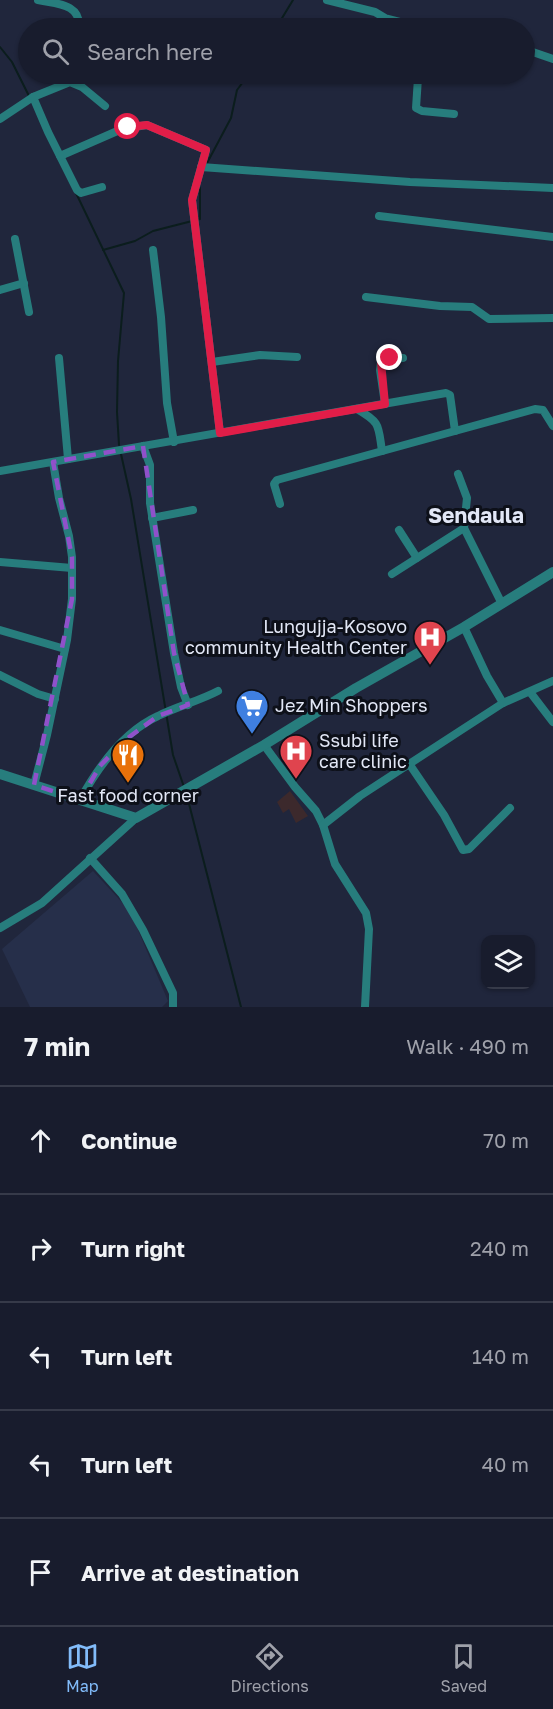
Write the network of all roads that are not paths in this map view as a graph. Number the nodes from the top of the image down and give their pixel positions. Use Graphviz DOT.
graph roads {
  1 [pos="38,0"];
  2 [pos="327,0"];
  3 [pos="78,18"];
  4 [pos="385,18"];
  5 [pos="535,53"];
  6 [pos="553,59"];
  7 [pos="60,84"];
  8 [pos="78,84"];
  9 [pos="418,84"];
  10 [pos="30,100"];
  11 [pos="105,106"];
  12 [pos="454,114"];
  13 [pos="0,119"];
  14 [pos="60,156"];
  15 [pos="206,168"];
  16 [pos="102,187"];
  17 [pos="553,188"];
  18 [pos="379,216"];
  19 [pos="553,237"];
  20 [pos="15,239"];
  21 [pos="153,250"];
  22 [pos="24,283"];
  23 [pos="0,290"];
  24 [pos="366,297"];
  25 [pos="29,312"];
  26 [pos="553,318"];
  27 [pos="297,357"];
  28 [pos="59,358"];
  29 [pos="403,358"];
  30 [pos="212,362"];
  31 [pos="385,404"];
  32 [pos="357,409"];
  33 [pos="553,426"];
  34 [pos="455,431"];
  35 [pos="220,433"];
  36 [pos="174,442"];
  37 [pos="143,446"];
  38 [pos="382,451"];
  39 [pos="68,459"];
  40 [pos="53,462"];
  41 [pos="0,471"];
  42 [pos="458,474"];
  43 [pos="280,504"];
  44 [pos="193,510"];
  45 [pos="153,518"];
  46 [pos="464,528"];
  47 [pos="399,530"];
  48 [pos="417,558"];
  49 [pos="0,562"];
  50 [pos="72,568"];
  51 [pos="553,572"];
  52 [pos="392,574"];
  53 [pos="502,604"];
  54 [pos="464,627"];
  55 [pos="0,630"];
  56 [pos="65,649"];
  57 [pos="0,675"];
  58 [pos="553,681"];
  59 [pos="218,691"];
  60 [pos="530,692"];
  61 [pos="55,699"];
  62 [pos="503,704"];
  63 [pos="188,705"];
  64 [pos="553,722"];
  65 [pos="264,745"];
  66 [pos="410,765"];
  67 [pos="0,774"];
  68 [pos="34,785"];
  69 [pos="80,800"];
  70 [pos="510,808"];
  71 [pos="136,818"];
  72 [pos="323,825"];
  73 [pos="90,858"];
  74 [pos="0,928"];
  75 [pos="173,1007"];
  76 [pos="365,1007"];
  1 -- 3 [label="street"];
  2 -- 4 [label="street"];
  5 -- 6 [label="street"];
  7 -- 10 [label="street"];
  8 -- 11 [label="street"];
  9 -- 12 [label="street"];
  10 -- 13 [label="street"];
  10 -- 14 [label="street"];
  14 -- 15 [label="street"];
  14 -- 16 [label="street"];
  15 -- 17 [label="street"];
  15 -- 30 [label="street"];
  18 -- 19 [label="street"];
  20 -- 22 [label="street"];
  21 -- 36 [label="street"];
  22 -- 23 [label="street"];
  22 -- 25 [label="street"];
  24 -- 26 [label="street"];
  27 -- 30 [label="street"];
  28 -- 39 [label="street"];
  29 -- 31 [label="street"];
  30 -- 35 [label="street"];
  31 -- 32 [label="street"];
  31 -- 34 [label="street"];
  32 -- 35 [label="street"];
  32 -- 38 [label="street"];
  33 -- 34 [label="street"];
  34 -- 38 [label="street"];
  35 -- 36 [label="street"];
  36 -- 37 [label="street"];
  37 -- 39 [label="street"];
  37 -- 45 [label="street"];
  38 -- 43 [label="street"];
  39 -- 40 [label="street"];
  40 -- 41 [label="street"];
  40 -- 50 [label="street"];
  42 -- 46 [label="street"];
  44 -- 45 [label="street"];
  45 -- 63 [label="street"];
  46 -- 48 [label="street"];
  46 -- 53 [label="street"];
  47 -- 48 [label="street"];
  48 -- 52 [label="street"];
  49 -- 50 [label="street"];
  50 -- 56 [label="street"];
  51 -- 53 [label="street"];
  53 -- 54 [label="street"];
  54 -- 62 [label="street"];
  54 -- 65 [label="street"];
  55 -- 56 [label="street"];
  56 -- 61 [label="street"];
  57 -- 61 [label="street"];
  58 -- 60 [label="street"];
  59 -- 63 [label="street"];
  60 -- 62 [label="street"];
  60 -- 64 [label="street"];
  61 -- 68 [label="street"];
  62 -- 66 [label="street"];
  63 -- 69 [label="street"];
  65 -- 71 [label="street"];
  65 -- 72 [label="street"];
  66 -- 70 [label="street"];
  66 -- 72 [label="street"];
  67 -- 68 [label="street"];
  68 -- 69 [label="street"];
  69 -- 71 [label="street"];
  71 -- 73 [label="street"];
  72 -- 76 [label="street"];
  73 -- 74 [label="street"];
  73 -- 75 [label="street"];
}
